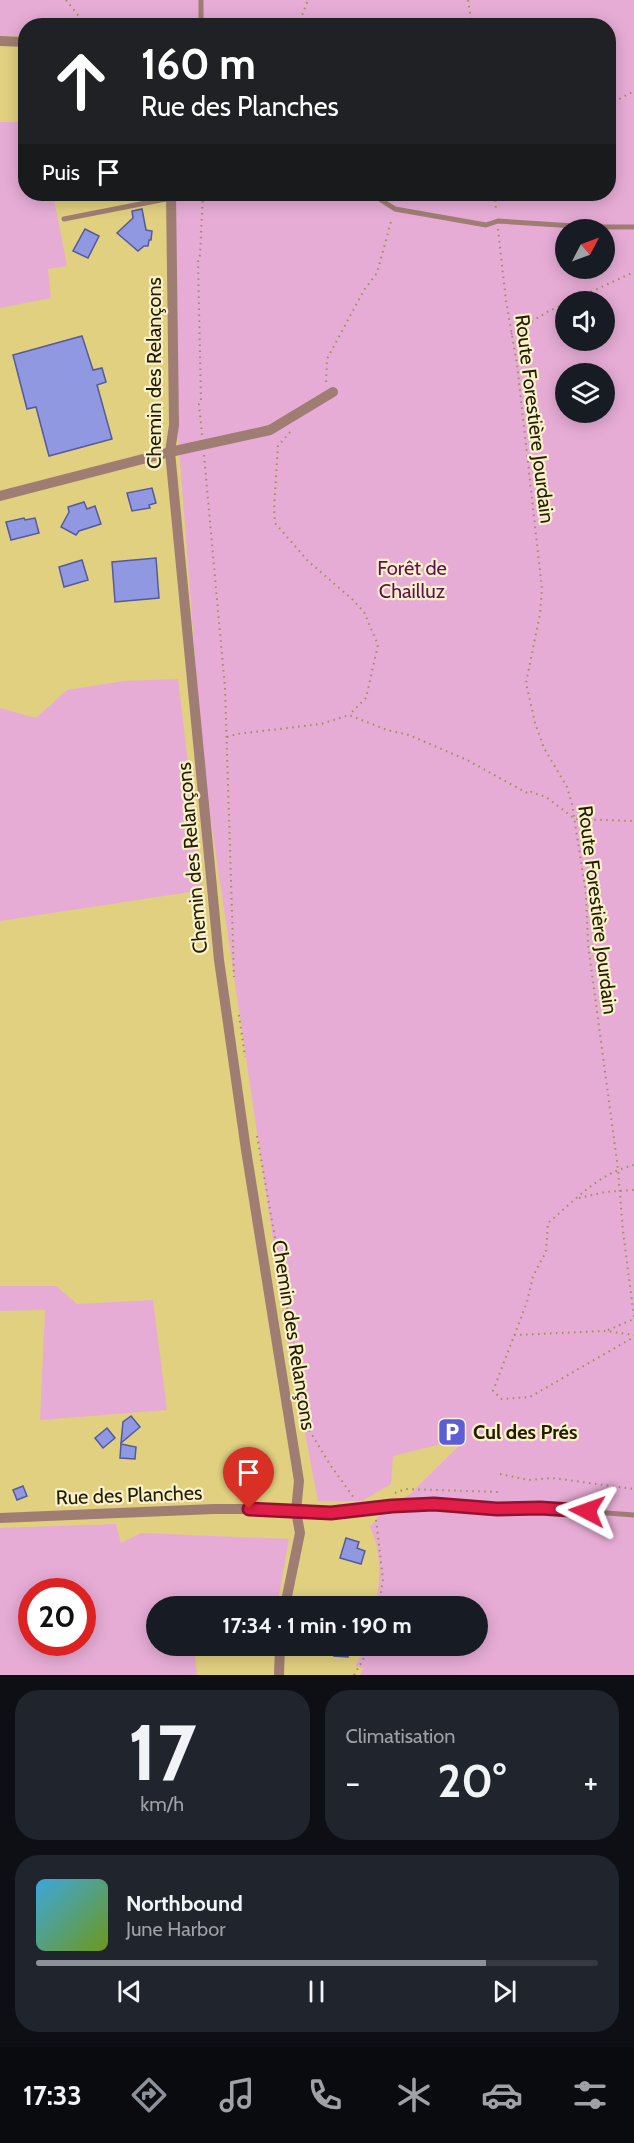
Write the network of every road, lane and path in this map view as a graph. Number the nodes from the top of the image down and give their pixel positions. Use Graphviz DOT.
graph roads {
  1 [pos="66,0"];
  2 [pos="201,0"];
  3 [pos="308,0"];
  4 [pos="468,0"];
  5 [pos="80,18"];
  6 [pos="201,18"];
  7 [pos="301,18"];
  8 [pos="471,18"];
  9 [pos="0,41"];
  10 [pos="18,42"];
  11 [pos="634,91"];
  12 [pos="616,101"];
  13 [pos="148,201"];
  14 [pos="171,201"];
  15 [pos="203,201"];
  16 [pos="383,201"];
  17 [pos="496,201"];
  18 [pos="395,209"];
  19 [pos="64,219"];
  20 [pos="498,221"];
  21 [pos="634,227"];
  22 [pos="634,272"];
  23 [pos="592,291"];
  24 [pos="555,307"];
  25 [pos="511,334"];
  26 [pos="333,392"];
  27 [pos="313,404"];
  28 [pos="292,430"];
  29 [pos="203,445"];
  30 [pos="170,452"];
  31 [pos="0,496"];
  32 [pos="349,716"];
  33 [pos="226,737"];
  34 [pos="574,819"];
  35 [pos="634,821"];
  36 [pos="234,978"];
  37 [pos="238,1010"];
  38 [pos="246,1062"];
  39 [pos="256,1131"];
  40 [pos="634,1165"];
  41 [pos="618,1169"];
  42 [pos="619,1190"];
  43 [pos="634,1190"];
  44 [pos="576,1199"];
  45 [pos="634,1318"];
  46 [pos="606,1331"];
  47 [pos="514,1335"];
  48 [pos="634,1336"];
  49 [pos="500,1474"];
  50 [pos="634,1489"];
  51 [pos="499,1492"];
  52 [pos="395,1493"];
  53 [pos="377,1508"];
  54 [pos="497,1509"];
  55 [pos="363,1510"];
  56 [pos="296,1511"];
  57 [pos="634,1515"];
  58 [pos="0,1518"];
  59 [pos="287,1596"];
  60 [pos="380,1596"];
  61 [pos="280,1656"];
  62 [pos="365,1656"];
  63 [pos="279,1675"];
  64 [pos="354,1675"];
  1 -- 5 [label="path"];
  2 -- 6 [label="lane"];
  3 -- 7 [label="path"];
  4 -- 8 [label="path"];
  9 -- 10 [label="street"];
  11 -- 12 [label="path"];
  13 -- 19 [label="lane, Chemin des Relançons"];
  14 -- 30 [label="street, Chemin des Relançons"];
  15 -- 29 [label="path"];
  16 -- 18 [label="lane"];
  17 -- 20 [label="path, Route Forestière Jourdain"];
  18 -- 20 [label="lane"];
  18 -- 27 [label="path"];
  20 -- 21 [label="lane"];
  20 -- 25 [label="path, Route Forestière Jourdain"];
  22 -- 23 [label="path"];
  24 -- 25 [label="path"];
  25 -- 34 [label="path, Route Forestière Jourdain"];
  26 -- 27 [label="street"];
  27 -- 29 [label="street"];
  28 -- 32 [label="path"];
  29 -- 30 [label="street"];
  29 -- 33 [label="path"];
  30 -- 31 [label="street"];
  30 -- 56 [label="street, Chemin des Relançons"];
  32 -- 33 [label="path"];
  32 -- 34 [label="path"];
  33 -- 36 [label="path"];
  34 -- 35 [label="path"];
  34 -- 41 [label="path, Route Forestière Jourdain"];
  37 -- 38 [label="path"];
  39 -- 55 [label="path"];
  40 -- 41 [label="path"];
  41 -- 42 [label="path, Route Forestière Jourdain"];
  41 -- 44 [label="path"];
  42 -- 43 [label="path"];
  42 -- 44 [label="path"];
  42 -- 45 [label="path, Route Forestière Jourdain"];
  44 -- 47 [label="path"];
  45 -- 46 [label="path"];
  46 -- 47 [label="path"];
  46 -- 48 [label="path"];
  47 -- 48 [label="path"];
  49 -- 50 [label="path"];
  51 -- 52 [label="path"];
  53 -- 54 [label="street, Rue des Planches"];
  53 -- 55 [label="street, Rue des Planches"];
  53 -- 60 [label="path"];
  54 -- 57 [label="lane"];
  55 -- 56 [label="street, Rue des Planches"];
  56 -- 58 [label="street, Rue des Planches"];
  56 -- 59 [label="street, Chemin des Relançons"];
  61 -- 63 [label="street"];
  62 -- 64 [label="path"];
}
